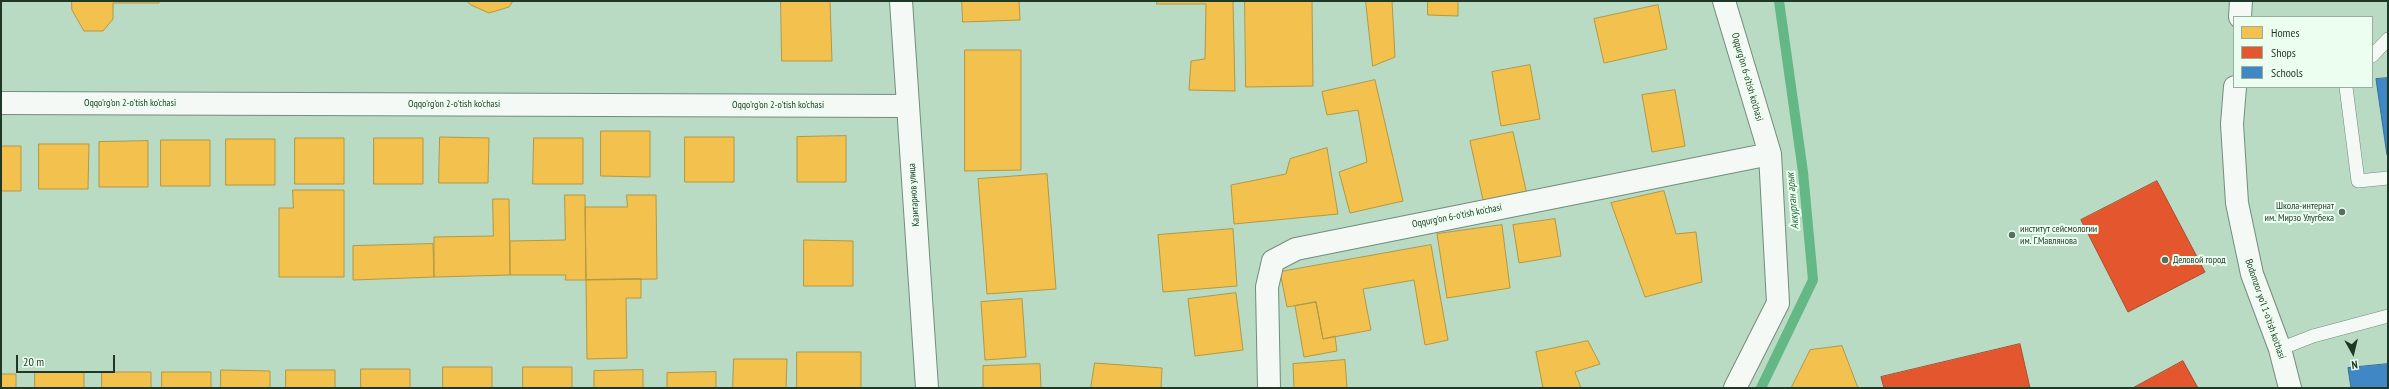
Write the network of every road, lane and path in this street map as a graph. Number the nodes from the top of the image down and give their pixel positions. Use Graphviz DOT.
graph roads {
  1 [pos="901,1"];
  2 [pos="1724,1"];
  3 [pos="2241,1"];
  4 [pos="2240,16"];
  5 [pos="2388,39"];
  6 [pos="2373,55"];
  7 [pos="2235,88"];
  8 [pos="2346,88"];
  9 [pos="1,103"];
  10 [pos="908,106"];
  11 [pos="1770,154"];
  12 [pos="2388,178"];
  13 [pos="2388,316"];
  14 [pos="2280,349"];
  15 [pos="927,388"];
  16 [pos="1269,388"];
  17 [pos="1735,388"];
  18 [pos="2290,388"];
  1 -- 10 [label="street, Казитарнов улица"];
  2 -- 11 [label="street, Oqqurg'on 6-o'tish ko'chasi"];
  3 -- 4 [label="street"];
  5 -- 6 [label="lane"];
  7 -- 14 [label="street, Bodomzor yo'l 1-o'tish ko'chasi"];
  8 -- 12 [label="lane"];
  9 -- 10 [label="street, Oqqo'rg'on 2-o'tish ko'chasi"];
  10 -- 15 [label="street, Казитарнов улица"];
  11 -- 16 [label="street, Oqqurg'on 6-o'tish ko'chasi"];
  11 -- 17 [label="street, Oqqurg'on 6-o'tish ko'chasi"];
  13 -- 14 [label="lane"];
  14 -- 18 [label="street, Bodomzor yo'l 1-o'tish ko'chasi"];
}
